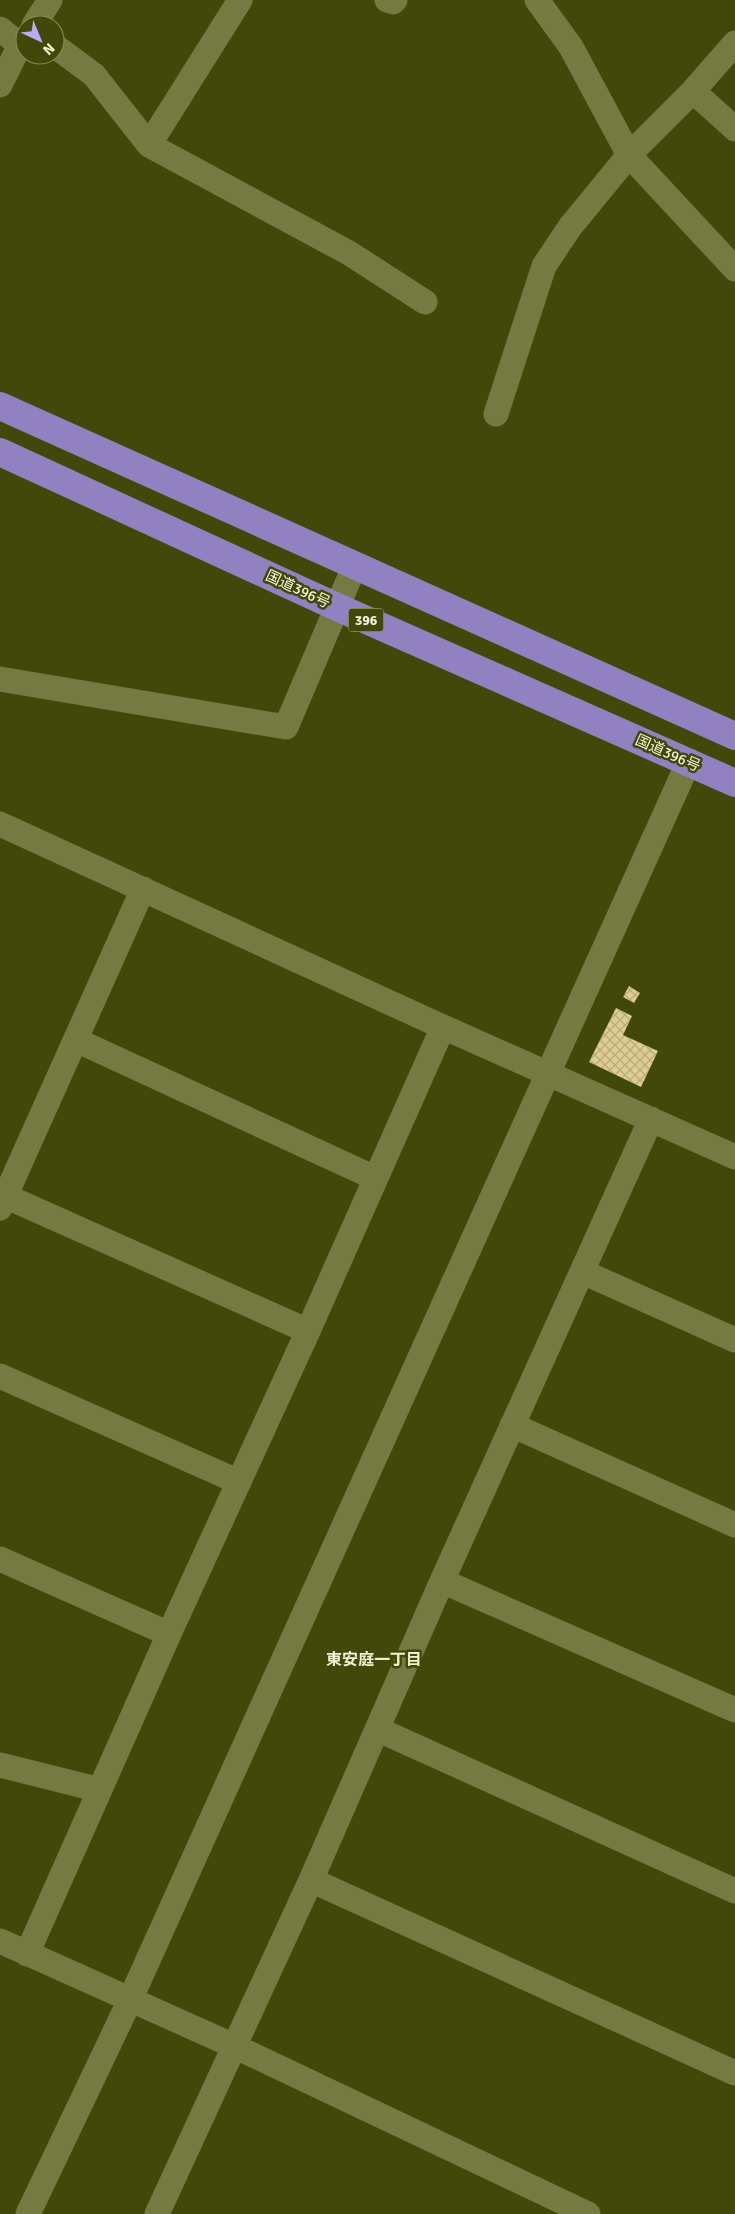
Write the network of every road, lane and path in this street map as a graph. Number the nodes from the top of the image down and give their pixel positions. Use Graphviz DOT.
graph roads {
  1 [pos="50,0"];
  2 [pos="240,0"];
  3 [pos="387,0"];
  4 [pos="396,0"];
  5 [pos="537,0"];
  6 [pos="40,15"];
  7 [pos="0,29"];
  8 [pos="15,37"];
  9 [pos="735,43"];
  10 [pos="65,53"];
  11 [pos="15,57"];
  12 [pos="0,84"];
  13 [pos="693,91"];
  14 [pos="735,129"];
  15 [pos="149,145"];
  16 [pos="629,155"];
  17 [pos="735,269"];
  18 [pos="425,302"];
  19 [pos="0,406"];
  20 [pos="496,414"];
  21 [pos="0,452"];
  22 [pos="355,565"];
  23 [pos="337,607"];
  24 [pos="0,679"];
  25 [pos="735,736"];
  26 [pos="689,761"];
  27 [pos="735,783"];
  28 [pos="0,824"];
  29 [pos="143,889"];
  30 [pos="443,1027"];
  31 [pos="76,1040"];
  32 [pos="548,1072"];
  33 [pos="651,1118"];
  34 [pos="735,1157"];
  35 [pos="375,1178"];
  36 [pos="3,1202"];
  37 [pos="583,1272"];
  38 [pos="308,1331"];
  39 [pos="735,1340"];
  40 [pos="0,1376"];
  41 [pos="512,1425"];
  42 [pos="239,1482"];
  43 [pos="735,1526"];
  44 [pos="0,1559"];
  45 [pos="442,1580"];
  46 [pos="169,1634"];
  47 [pos="735,1710"];
  48 [pos="377,1729"];
  49 [pos="0,1765"];
  50 [pos="100,1790"];
  51 [pos="311,1880"];
  52 [pos="735,1891"];
  53 [pos="0,1941"];
  54 [pos="28,1954"];
  55 [pos="130,2000"];
  56 [pos="234,2046"];
  57 [pos="735,2074"];
  58 [pos="162,2212"];
  59 [pos="28,2214"];
  60 [pos="588,2214"];
  1 -- 6 [label="street"];
  2 -- 15 [label="street"];
  3 -- 4 [label="street"];
  5 -- 16 [label="street"];
  7 -- 8 [label="street"];
  9 -- 13 [label="street"];
  10 -- 15 [label="street"];
  11 -- 12 [label="street"];
  13 -- 14 [label="street"];
  13 -- 16 [label="street"];
  15 -- 18 [label="street"];
  16 -- 17 [label="street"];
  16 -- 20 [label="street"];
  19 -- 22 [label="highway"];
  21 -- 23 [label="highway, 国道396号 / 396"];
  22 -- 23 [label="street"];
  22 -- 25 [label="highway"];
  23 -- 24 [label="street"];
  23 -- 26 [label="highway, 国道396号 / 396"];
  26 -- 27 [label="highway, 国道396号 / 396"];
  26 -- 32 [label="street"];
  28 -- 29 [label="street"];
  29 -- 30 [label="street"];
  29 -- 31 [label="street"];
  30 -- 32 [label="street"];
  30 -- 35 [label="street"];
  31 -- 35 [label="street"];
  31 -- 36 [label="street"];
  32 -- 33 [label="street"];
  32 -- 55 [label="street"];
  33 -- 34 [label="street"];
  33 -- 37 [label="street"];
  35 -- 38 [label="street"];
  36 -- 38 [label="street"];
  37 -- 39 [label="street"];
  37 -- 41 [label="street"];
  38 -- 42 [label="street"];
  40 -- 42 [label="street"];
  41 -- 43 [label="street"];
  41 -- 45 [label="street"];
  42 -- 46 [label="street"];
  44 -- 46 [label="street"];
  45 -- 47 [label="street"];
  45 -- 48 [label="street"];
  46 -- 50 [label="street"];
  48 -- 51 [label="street"];
  48 -- 52 [label="street"];
  49 -- 50 [label="street"];
  50 -- 54 [label="street"];
  51 -- 56 [label="street"];
  51 -- 57 [label="street"];
  53 -- 54 [label="street"];
  54 -- 55 [label="street"];
  55 -- 56 [label="street"];
  55 -- 59 [label="street"];
  56 -- 58 [label="street"];
  56 -- 60 [label="street"];
}
